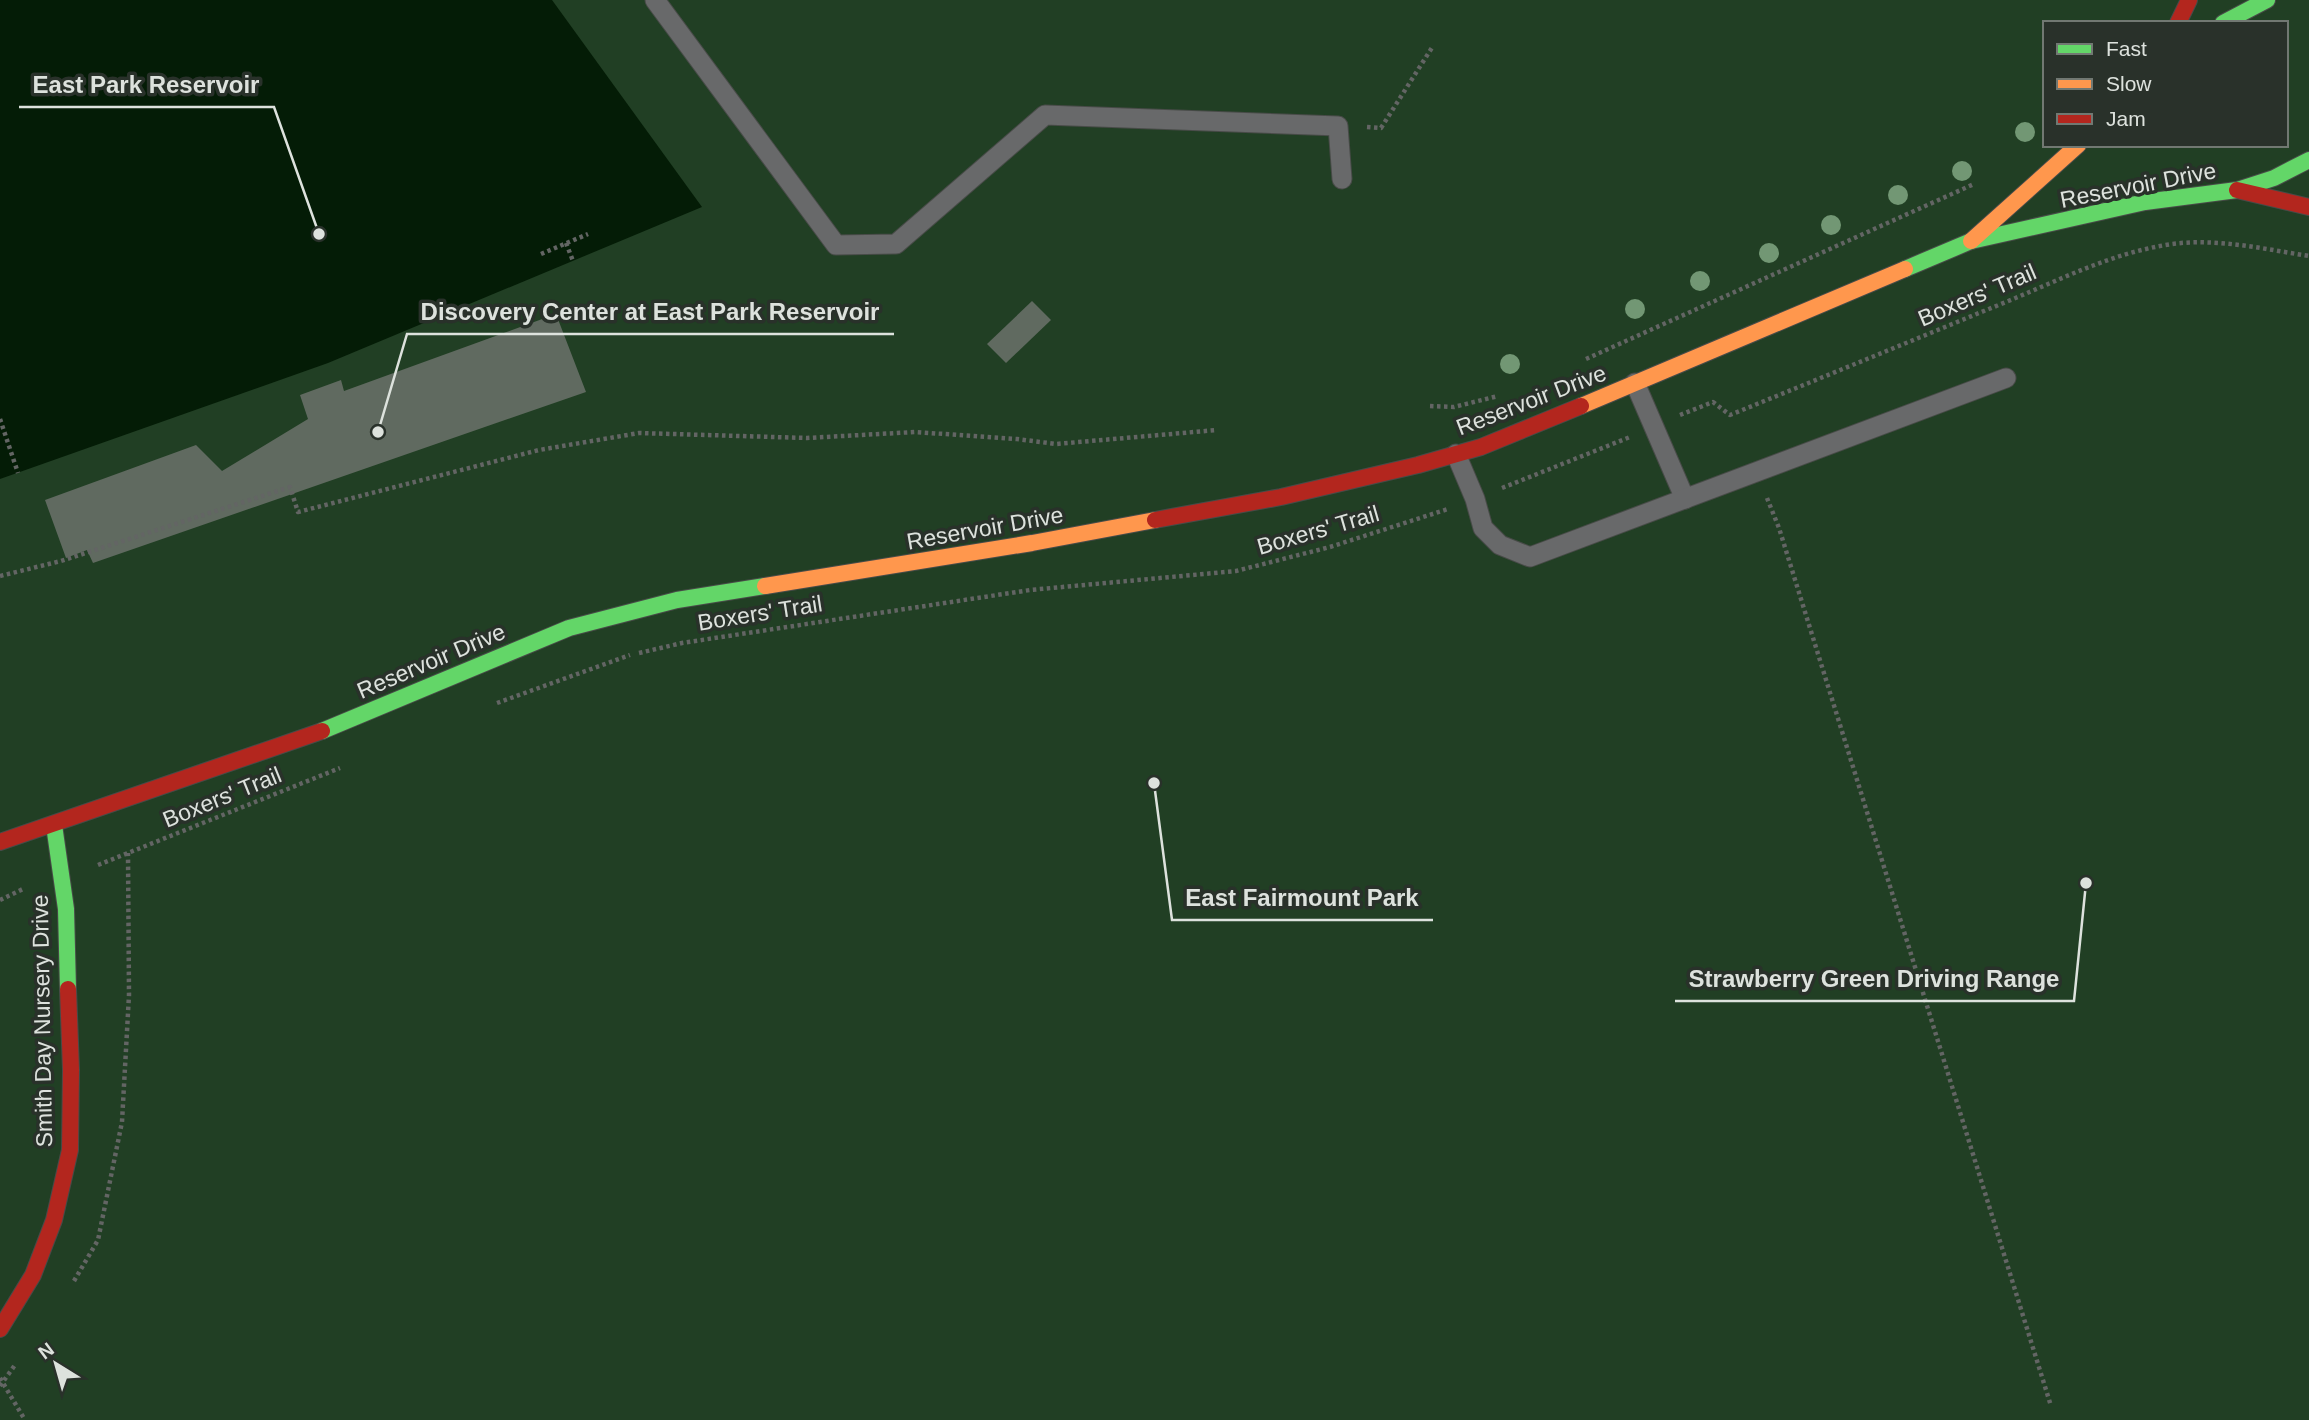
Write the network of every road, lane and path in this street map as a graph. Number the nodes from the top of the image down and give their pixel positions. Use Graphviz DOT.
graph roads {
  1 [pos="655,0"];
  2 [pos="2189,0"];
  3 [pos="2267,0"];
  4 [pos="2179,21"];
  5 [pos="2227,21"];
  6 [pos="1433,46"];
  7 [pos="1338,127"];
  8 [pos="2076,147"];
  9 [pos="2309,160"];
  10 [pos="1342,179"];
  11 [pos="1980,181"];
  12 [pos="2237,190"];
  13 [pos="2309,207"];
  14 [pos="588,234"];
  15 [pos="1971,241"];
  16 [pos="566,243"];
  17 [pos="541,254"];
  18 [pos="2309,256"];
  19 [pos="573,261"];
  20 [pos="1586,359"];
  21 [pos="2006,378"];
  22 [pos="1635,383"];
  23 [pos="1508,393"];
  24 [pos="1430,406"];
  25 [pos="1674,418"];
  26 [pos="0,419"];
  27 [pos="1217,430"];
  28 [pos="1635,435"];
  29 [pos="1456,454"];
  30 [pos="18,473"];
  31 [pos="1496,491"];
  32 [pos="1685,499"];
  33 [pos="1458,506"];
  34 [pos="1779,528"];
  35 [pos="0,576"];
  36 [pos="489,706"];
  37 [pos="341,767"];
  38 [pos="54,825"];
  39 [pos="0,842"];
  40 [pos="97,865"];
  41 [pos="32,885"];
  42 [pos="0,900"];
  43 [pos="0,1329"];
  44 [pos="0,1378"];
  45 [pos="2051,1406"];
  46 [pos="25,1420"];
  1 -- 7 [label="lane"];
  2 -- 4 [label="street"];
  3 -- 5 [label="street"];
  6 -- 7 [label="path"];
  7 -- 10 [label="lane"];
  8 -- 15 [label="street, Reservoir Drive"];
  9 -- 12 [label="street, Reservoir Drive"];
  11 -- 20 [label="path"];
  12 -- 13 [label="street"];
  12 -- 15 [label="street, Reservoir Drive"];
  14 -- 16 [label="path"];
  15 -- 22 [label="street, Reservoir Drive"];
  16 -- 17 [label="path"];
  16 -- 19 [label="path"];
  18 -- 25 [label="path, Boxers' Trail"];
  21 -- 32 [label="lane"];
  22 -- 29 [label="street, Reservoir Drive"];
  22 -- 32 [label="lane"];
  23 -- 24 [label="path"];
  26 -- 30 [label="path"];
  27 -- 35 [label="path"];
  28 -- 31 [label="path"];
  29 -- 32 [label="lane"];
  29 -- 38 [label="street, Reservoir Drive"];
  33 -- 36 [label="path, Boxers' Trail"];
  34 -- 45 [label="path"];
  37 -- 40 [label="path, Boxers' Trail"];
  38 -- 39 [label="street, Reservoir Drive"];
  38 -- 43 [label="street, Smith Day Nursery Drive"];
  41 -- 42 [label="path"];
  44 -- 46 [label="path"];
}
